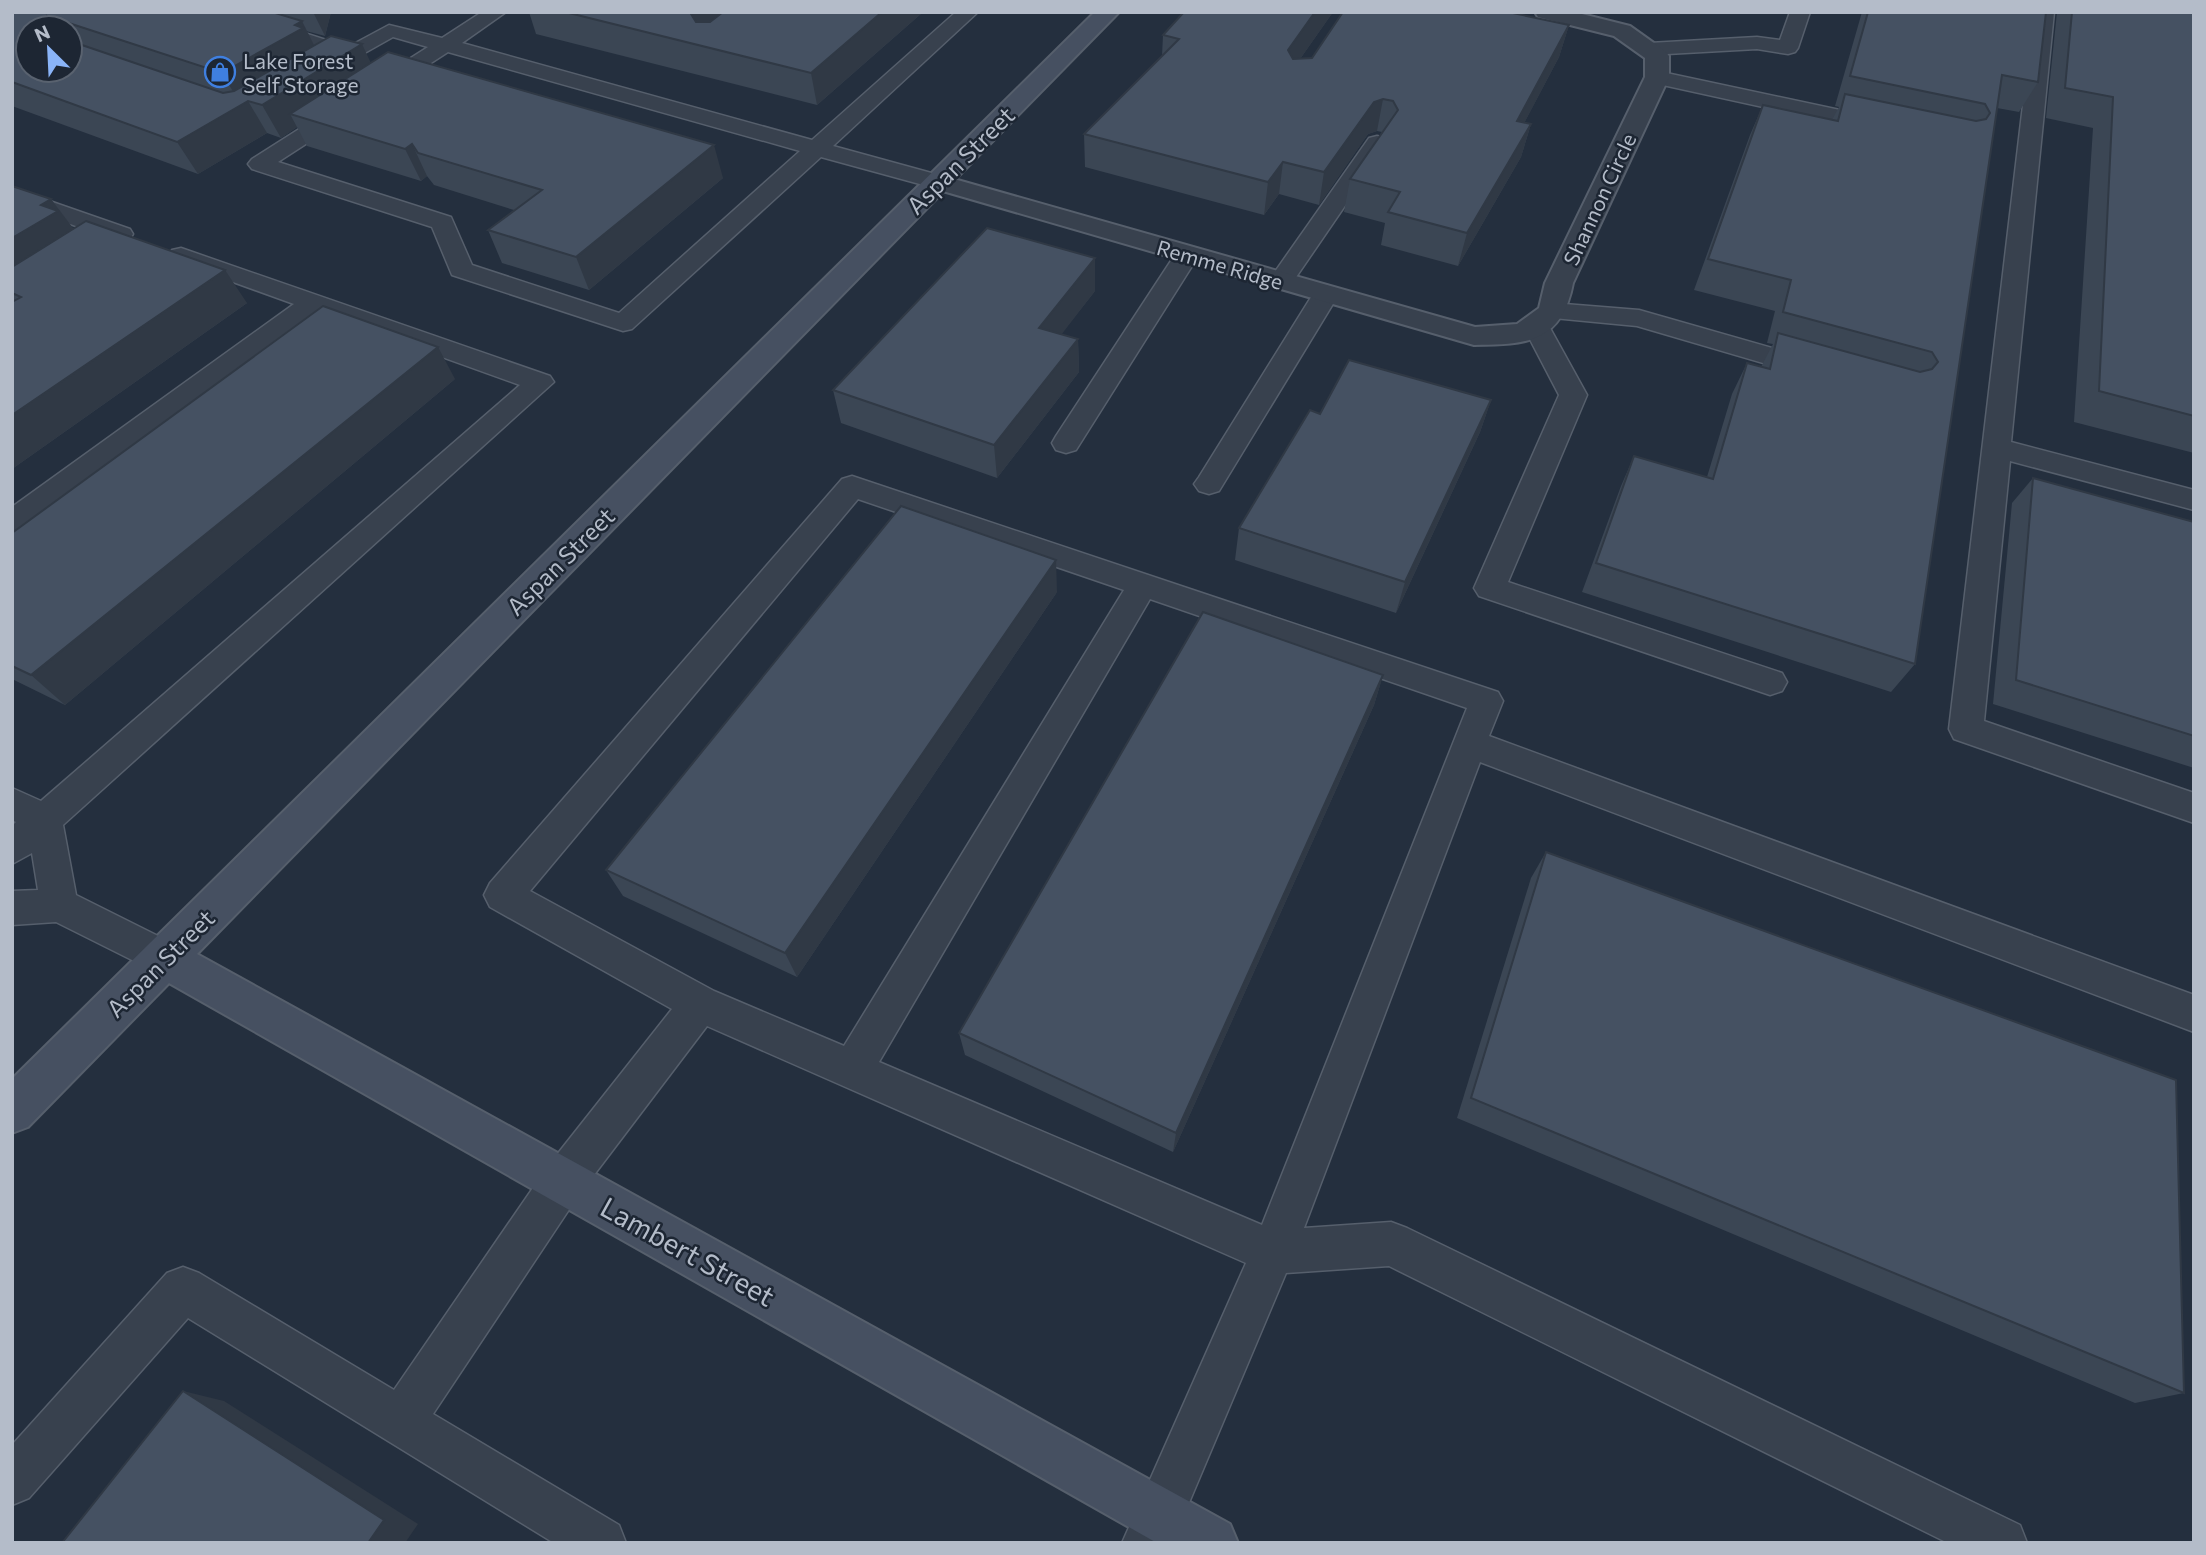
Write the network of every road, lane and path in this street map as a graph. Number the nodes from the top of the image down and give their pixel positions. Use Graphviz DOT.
graph roads {
  1 [pos="217,12"];
  2 [pos="496,12"];
  3 [pos="968,12"];
  4 [pos="1108,12"];
  5 [pos="1546,12"];
  6 [pos="1800,12"];
  7 [pos="2044,12"];
  8 [pos="1645,45"];
  9 [pos="443,46"];
  10 [pos="350,54"];
  11 [pos="1657,77"];
  12 [pos="304,81"];
  13 [pos="1906,131"];
  14 [pos="1378,141"];
  15 [pos="816,149"];
  16 [pos="938,182"];
  17 [pos="12,195"];
  18 [pos="142,241"];
  19 [pos="88,254"];
  20 [pos="1187,255"];
  21 [pos="1281,282"];
  22 [pos="1326,295"];
  23 [pos="314,302"];
  24 [pos="1545,319"];
  25 [pos="1837,374"];
  26 [pos="1066,443"];
  27 [pos="1997,448"];
  28 [pos="1209,484"];
  29 [pos="2194,500"];
  30 [pos="12,522"];
  31 [pos="1143,585"];
  32 [pos="1770,682"];
  33 [pos="1469,743"];
  34 [pos="12,803"];
  35 [pos="2194,808"];
  36 [pos="44,820"];
  37 [pos="12,848"];
  38 [pos="59,905"];
  39 [pos="12,908"];
  40 [pos="164,958"];
  41 [pos="700,1004"];
  42 [pos="2194,1014"];
  43 [pos="852,1070"];
  44 [pos="12,1111"];
  45 [pos="563,1181"];
  46 [pos="1273,1252"];
  47 [pos="401,1421"];
  48 [pos="12,1481"];
  49 [pos="1152,1528"];
  50 [pos="574,1536"];
  51 [pos="1211,1543"];
  52 [pos="2003,1543"];
  1 -- 10 [label="lane"];
  2 -- 9 [label="lane"];
  3 -- 15 [label="lane"];
  4 -- 16 [label="street, Aspan Street"];
  5 -- 8 [label="street"];
  6 -- 8 [label="lane"];
  7 -- 27 [label="lane"];
  8 -- 11 [label="street"];
  9 -- 10 [label="lane"];
  9 -- 15 [label="lane"];
  9 -- 15 [label="lane"];
  10 -- 12 [label="lane"];
  11 -- 13 [label="lane"];
  11 -- 24 [label="street, Shannon Circle"];
  14 -- 21 [label="lane"];
  15 -- 16 [label="lane"];
  16 -- 20 [label="street, Remme Ridge"];
  16 -- 40 [label="street, Aspan Street"];
  17 -- 18 [label="lane"];
  18 -- 19 [label="lane"];
  18 -- 23 [label="lane"];
  20 -- 21 [label="street, Remme Ridge"];
  20 -- 26 [label="lane"];
  21 -- 22 [label="street, Remme Ridge"];
  22 -- 24 [label="street, Remme Ridge"];
  22 -- 28 [label="lane"];
  23 -- 30 [label="lane"];
  23 -- 36 [label="lane"];
  24 -- 25 [label="lane"];
  24 -- 32 [label="lane"];
  27 -- 29 [label="lane"];
  27 -- 35 [label="lane"];
  31 -- 33 [label="lane"];
  31 -- 41 [label="lane"];
  31 -- 43 [label="lane"];
  33 -- 42 [label="lane"];
  33 -- 46 [label="lane"];
  34 -- 36 [label="lane"];
  36 -- 37 [label="lane"];
  36 -- 38 [label="lane"];
  38 -- 39 [label="lane"];
  38 -- 40 [label="lane"];
  40 -- 44 [label="street, Aspan Street"];
  40 -- 45 [label="street, Lambert Street"];
  41 -- 43 [label="lane"];
  41 -- 45 [label="lane"];
  43 -- 46 [label="lane"];
  45 -- 47 [label="lane"];
  45 -- 49 [label="street, Lambert Street"];
  46 -- 49 [label="lane"];
  46 -- 52 [label="lane"];
  47 -- 48 [label="lane"];
  47 -- 50 [label="lane"];
  49 -- 51 [label="street, Lambert Street"];
}
